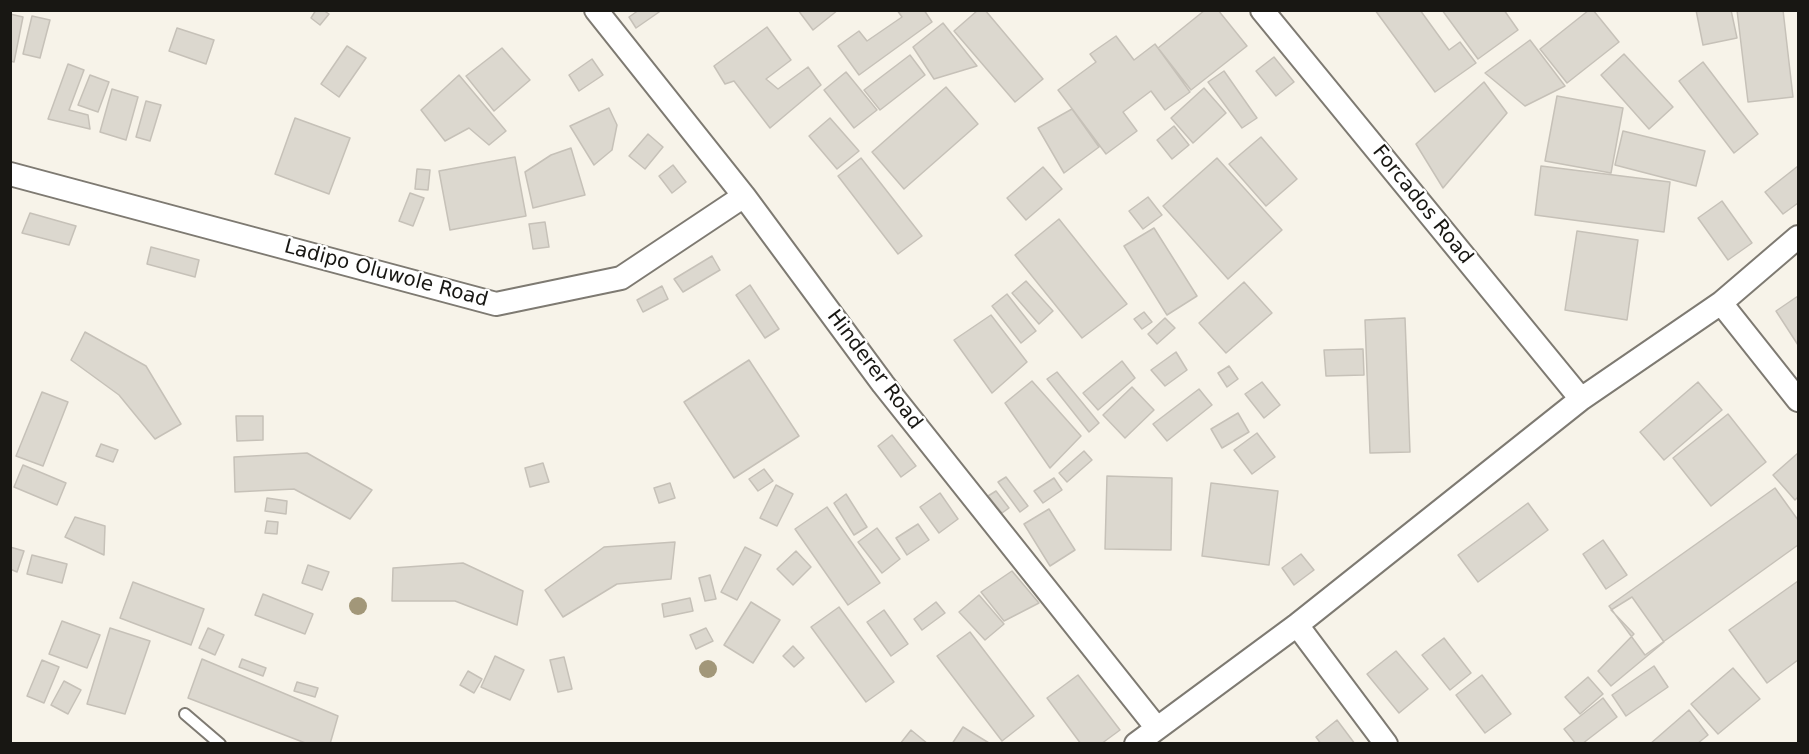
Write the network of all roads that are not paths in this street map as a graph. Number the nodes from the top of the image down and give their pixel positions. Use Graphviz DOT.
graph roads {
  1 [pos="596,10"];
  2 [pos="1262,10"];
  3 [pos="10,174"];
  4 [pos="744,196"];
  5 [pos="1798,237"];
  6 [pos="1721,303"];
  7 [pos="1581,399"];
  8 [pos="1798,400"];
  9 [pos="1297,625"];
  10 [pos="185,714"];
  11 [pos="1156,727"];
  12 [pos="220,744"];
  13 [pos="1136,744"];
  14 [pos="1386,744"];
  1 -- 4 [label="street, Hinderer Road"];
  2 -- 7 [label="street, Forcados Road"];
  3 -- 4 [label="street, Ladipo Oluwole Road"];
  4 -- 11 [label="street, Hinderer Road"];
  5 -- 6 [label="street"];
  6 -- 7 [label="street"];
  6 -- 8 [label="street"];
  7 -- 9 [label="street"];
  9 -- 11 [label="street"];
  9 -- 14 [label="street"];
  10 -- 12 [label="lane"];
  11 -- 13 [label="street"];
}
